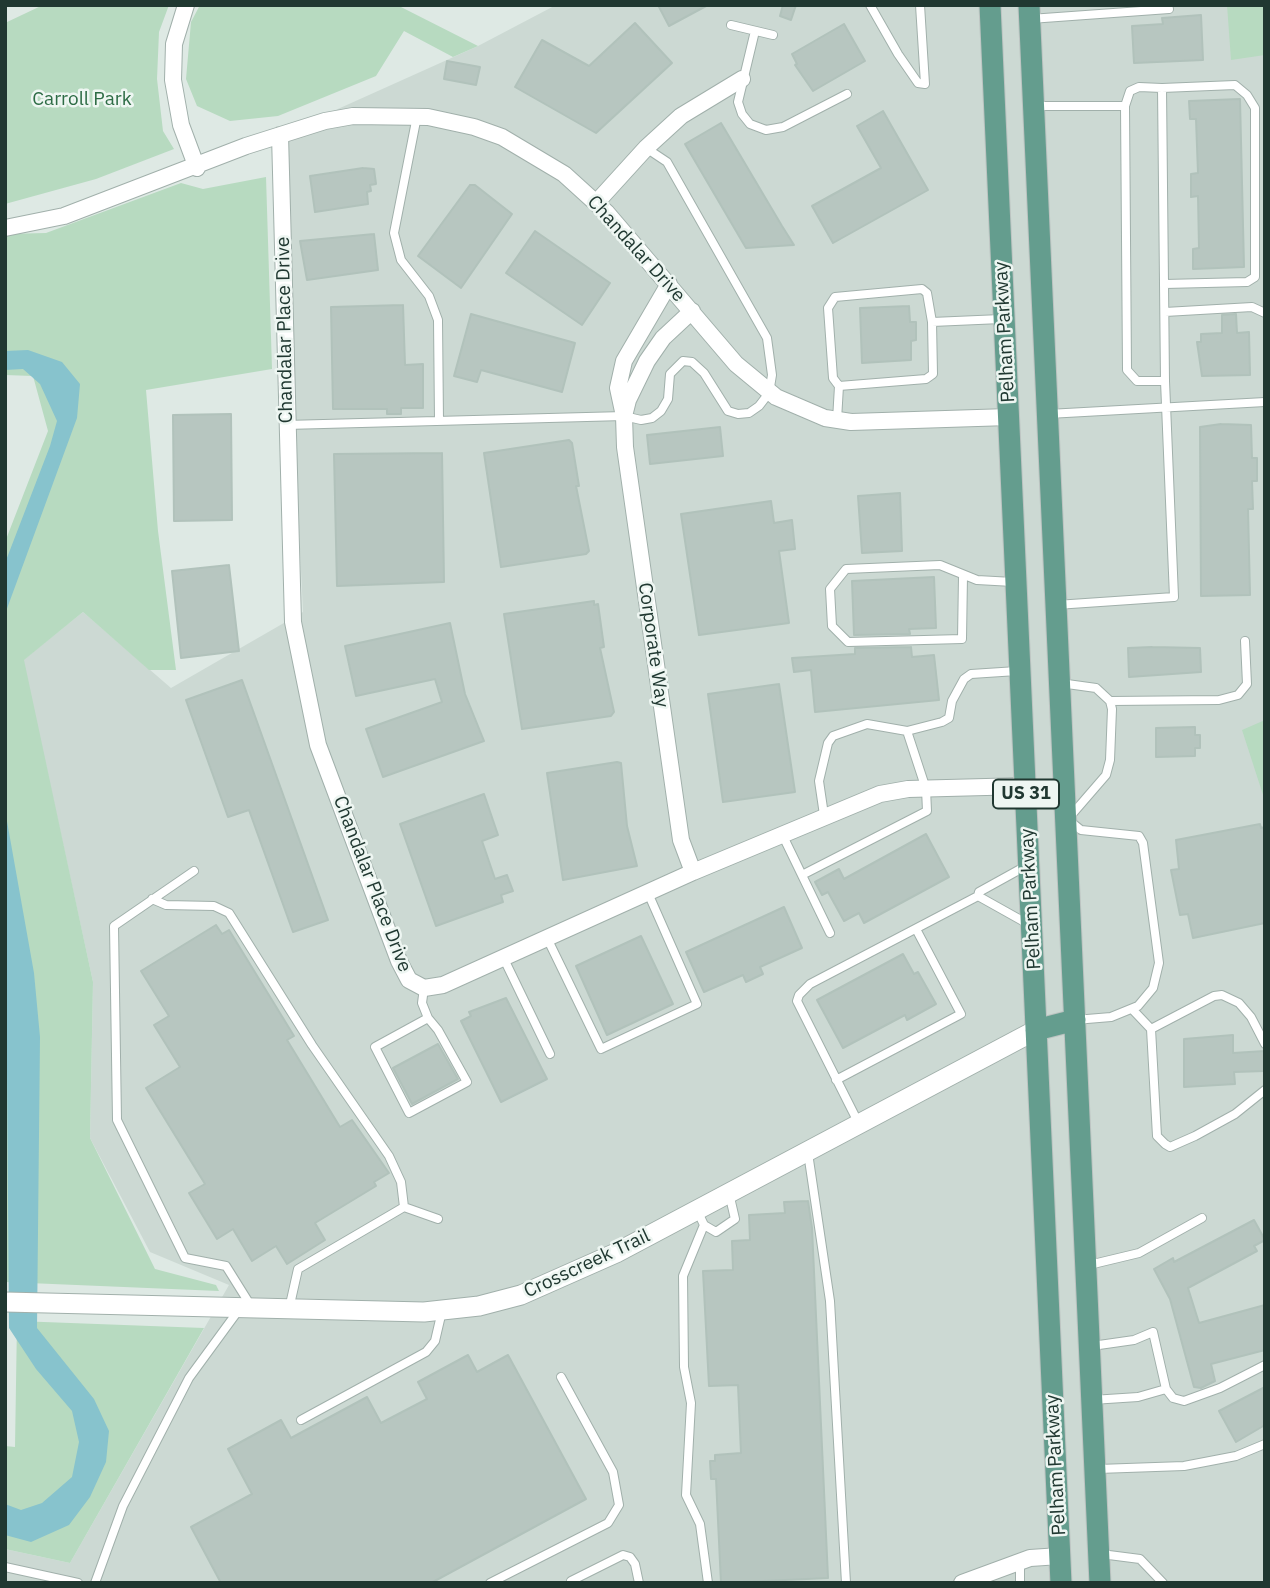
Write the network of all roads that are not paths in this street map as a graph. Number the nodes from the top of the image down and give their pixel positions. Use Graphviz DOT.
graph roads {
  1 [pos="186,5"];
  2 [pos="870,5"];
  3 [pos="920,5"];
  4 [pos="990,5"];
  5 [pos="1169,9"];
  6 [pos="1029,12"];
  7 [pos="731,25"];
  8 [pos="755,31"];
  9 [pos="773,35"];
  10 [pos="742,79"];
  11 [pos="1162,88"];
  12 [pos="847,94"];
  13 [pos="1034,106"];
  14 [pos="1125,106"];
  15 [pos="417,116"];
  16 [pos="280,135"];
  17 [pos="646,148"];
  18 [pos="197,167"];
  19 [pos="596,203"];
  20 [pos="5,228"];
  21 [pos="669,284"];
  22 [pos="1165,284"];
  23 [pos="692,312"];
  24 [pos="1165,312"];
  25 [pos="1265,313"];
  26 [pos="1043,314"];
  27 [pos="1004,318"];
  28 [pos="932,322"];
  29 [pos="1165,381"];
  30 [pos="839,386"];
  31 [pos="769,393"];
  32 [pos="1265,402"];
  33 [pos="1165,408"];
  34 [pos="1048,414"];
  35 [pos="624,416"];
  36 [pos="1009,417"];
  37 [pos="837,420"];
  38 [pos="439,421"];
  39 [pos="286,425"];
  40 [pos="963,576"];
  41 [pos="1016,583"];
  42 [pos="1056,605"];
  43 [pos="1245,641"];
  44 [pos="1020,671"];
  45 [pos="1060,683"];
  46 [pos="1110,701"];
  47 [pos="907,731"];
  48 [pos="1025,786"];
  49 [pos="926,789"];
  50 [pos="1027,815"];
  51 [pos="824,816"];
  52 [pos="1066,818"];
  53 [pos="782,834"];
  54 [pos="1029,864"];
  55 [pos="194,871"];
  56 [pos="693,873"];
  57 [pos="802,874"];
  58 [pos="648,893"];
  59 [pos="978,896"];
  60 [pos="152,900"];
  61 [pos="1032,926"];
  62 [pos="916,929"];
  63 [pos="830,933"];
  64 [pos="548,940"];
  65 [pos="504,959"];
  66 [pos="424,988"];
  67 [pos="1132,1009"];
  68 [pos="428,1018"];
  69 [pos="1075,1020"];
  70 [pos="1151,1029"];
  71 [pos="1037,1030"];
  72 [pos="1265,1044"];
  73 [pos="550,1054"];
  74 [pos="836,1080"];
  75 [pos="1265,1090"];
  76 [pos="858,1124"];
  77 [pos="807,1150"];
  78 [pos="729,1193"];
  79 [pos="404,1207"];
  80 [pos="701,1218"];
  81 [pos="1202,1218"];
  82 [pos="438,1219"];
  83 [pos="1086,1266"];
  84 [pos="5,1302"];
  85 [pos="246,1309"];
  86 [pos="289,1310"];
  87 [pos="442,1311"];
  88 [pos="1089,1346"];
  89 [pos="1265,1365"];
  90 [pos="561,1377"];
  91 [pos="1166,1389"];
  92 [pos="1092,1400"];
  93 [pos="301,1420"];
  94 [pos="1265,1444"];
  95 [pos="1095,1469"];
  96 [pos="1098,1554"];
  97 [pos="1060,1556"];
  98 [pos="1020,1561"];
  99 [pos="5,1567"];
  100 [pos="979,1579"];
  101 [pos="570,1582"];
  102 [pos="78,1583"];
  103 [pos="95,1583"];
  104 [pos="490,1583"];
  105 [pos="639,1583"];
  106 [pos="708,1583"];
  107 [pos="846,1583"];
  108 [pos="962,1583"];
  109 [pos="1020,1583"];
  110 [pos="1061,1583"];
  111 [pos="1100,1583"];
  112 [pos="1163,1583"];
  1 -- 18 [label="street"];
  2 -- 3 [label="lane"];
  4 -- 27 [label="main road, Pelham Parkway / US 31"];
  5 -- 6 [label="lane"];
  6 -- 13 [label="main road, Pelham Parkway / US 31"];
  7 -- 8 [label="lane"];
  8 -- 9 [label="lane"];
  8 -- 10 [label="lane"];
  10 -- 12 [label="lane"];
  10 -- 17 [label="street"];
  11 -- 14 [label="lane"];
  11 -- 22 [label="lane"];
  11 -- 22 [label="lane"];
  13 -- 14 [label="lane"];
  13 -- 26 [label="main road, Pelham Parkway / US 31"];
  14 -- 29 [label="lane"];
  15 -- 16 [label="street, Chandalar Drive"];
  15 -- 19 [label="street, Chandalar Drive"];
  15 -- 38 [label="lane"];
  16 -- 18 [label="street, Chandalar Drive"];
  16 -- 39 [label="street, Chandalar Place Drive"];
  17 -- 19 [label="street"];
  17 -- 31 [label="lane"];
  18 -- 20 [label="street, Chandalar Drive"];
  19 -- 21 [label="street, Chandalar Drive"];
  21 -- 23 [label="street, Chandalar Drive"];
  21 -- 35 [label="street, Corporate Way"];
  22 -- 24 [label="lane"];
  23 -- 31 [label="street, Chandalar Drive"];
  23 -- 35 [label="street, Corporate Way"];
  24 -- 25 [label="lane"];
  24 -- 29 [label="lane"];
  26 -- 27 [label="main road"];
  26 -- 34 [label="main road, Pelham Parkway / US 31"];
  27 -- 28 [label="lane"];
  27 -- 36 [label="main road, Pelham Parkway / US 31"];
  28 -- 30 [label="lane"];
  28 -- 30 [label="lane"];
  29 -- 33 [label="lane"];
  30 -- 37 [label="lane"];
  31 -- 35 [label="lane"];
  31 -- 37 [label="street, Chandalar Drive"];
  32 -- 33 [label="lane"];
  33 -- 34 [label="lane"];
  33 -- 42 [label="lane"];
  34 -- 36 [label="main road"];
  34 -- 42 [label="main road, Pelham Parkway / US 31"];
  35 -- 38 [label="lane"];
  35 -- 56 [label="street, Corporate Way"];
  36 -- 37 [label="street, Chandalar Drive"];
  36 -- 41 [label="main road, Pelham Parkway / US 31"];
  38 -- 39 [label="lane"];
  39 -- 66 [label="street, Chandalar Place Drive"];
  40 -- 40 [label="lane"];
  40 -- 41 [label="lane"];
  41 -- 44 [label="main road, Pelham Parkway / US 31"];
  42 -- 45 [label="main road, Pelham Parkway / US 31"];
  43 -- 46 [label="lane"];
  44 -- 47 [label="lane"];
  44 -- 48 [label="main road, Pelham Parkway / US 31"];
  45 -- 46 [label="lane"];
  45 -- 52 [label="main road, Pelham Parkway / US 31"];
  46 -- 52 [label="lane"];
  47 -- 49 [label="lane"];
  47 -- 51 [label="lane"];
  48 -- 49 [label="street, Chandalar Place Drive"];
  48 -- 50 [label="main road, Pelham Parkway / US 31"];
  49 -- 51 [label="street, Chandalar Place Drive"];
  49 -- 57 [label="lane"];
  50 -- 52 [label="main road"];
  50 -- 54 [label="main road, Pelham Parkway / US 31"];
  51 -- 53 [label="street, Chandalar Place Drive"];
  52 -- 67 [label="lane"];
  52 -- 69 [label="main road, Pelham Parkway / US 31"];
  53 -- 56 [label="street, Chandalar Place Drive"];
  53 -- 57 [label="lane"];
  54 -- 59 [label="lane"];
  54 -- 61 [label="main road, Pelham Parkway / US 31"];
  55 -- 60 [label="lane"];
  56 -- 58 [label="street, Chandalar Place Drive"];
  57 -- 63 [label="lane"];
  58 -- 64 [label="street, Chandalar Place Drive"];
  58 -- 64 [label="lane"];
  59 -- 61 [label="lane"];
  59 -- 62 [label="lane"];
  60 -- 79 [label="lane"];
  60 -- 85 [label="lane"];
  61 -- 71 [label="main road, Pelham Parkway / US 31"];
  62 -- 74 [label="lane"];
  62 -- 74 [label="lane"];
  64 -- 65 [label="street, Chandalar Place Drive"];
  65 -- 66 [label="street, Chandalar Place Drive"];
  65 -- 73 [label="lane"];
  66 -- 68 [label="lane"];
  67 -- 69 [label="lane"];
  67 -- 70 [label="lane"];
  68 -- 68 [label="lane"];
  69 -- 71 [label="main road"];
  69 -- 83 [label="main road, Pelham Parkway / US 31"];
  70 -- 72 [label="lane"];
  70 -- 75 [label="lane"];
  71 -- 76 [label="street, Crosscreek Trail"];
  71 -- 97 [label="main road, Pelham Parkway / US 31"];
  74 -- 76 [label="lane"];
  76 -- 77 [label="street, Crosscreek Trail"];
  77 -- 78 [label="street, Crosscreek Trail"];
  77 -- 107 [label="lane"];
  78 -- 80 [label="street, Crosscreek Trail"];
  78 -- 80 [label="lane"];
  79 -- 82 [label="lane"];
  79 -- 86 [label="lane"];
  80 -- 87 [label="street, Crosscreek Trail"];
  80 -- 106 [label="lane"];
  81 -- 83 [label="lane"];
  83 -- 88 [label="main road, Pelham Parkway / US 31"];
  84 -- 85 [label="street, Crosscreek Trail"];
  85 -- 86 [label="street, Crosscreek Trail"];
  85 -- 103 [label="lane"];
  86 -- 87 [label="street, Crosscreek Trail"];
  87 -- 93 [label="lane"];
  88 -- 91 [label="lane"];
  88 -- 92 [label="main road, Pelham Parkway / US 31"];
  89 -- 91 [label="lane"];
  90 -- 104 [label="lane"];
  91 -- 92 [label="lane"];
  92 -- 95 [label="main road, Pelham Parkway / US 31"];
  94 -- 95 [label="lane"];
  95 -- 96 [label="main road, Pelham Parkway / US 31"];
  96 -- 97 [label="main road"];
  96 -- 111 [label="main road, Pelham Parkway / US 31"];
  96 -- 112 [label="lane"];
  97 -- 98 [label="street"];
  97 -- 110 [label="main road, Pelham Parkway / US 31"];
  98 -- 100 [label="street"];
  98 -- 109 [label="lane"];
  99 -- 102 [label="lane"];
  100 -- 108 [label="street"];
  101 -- 105 [label="lane"];
}
